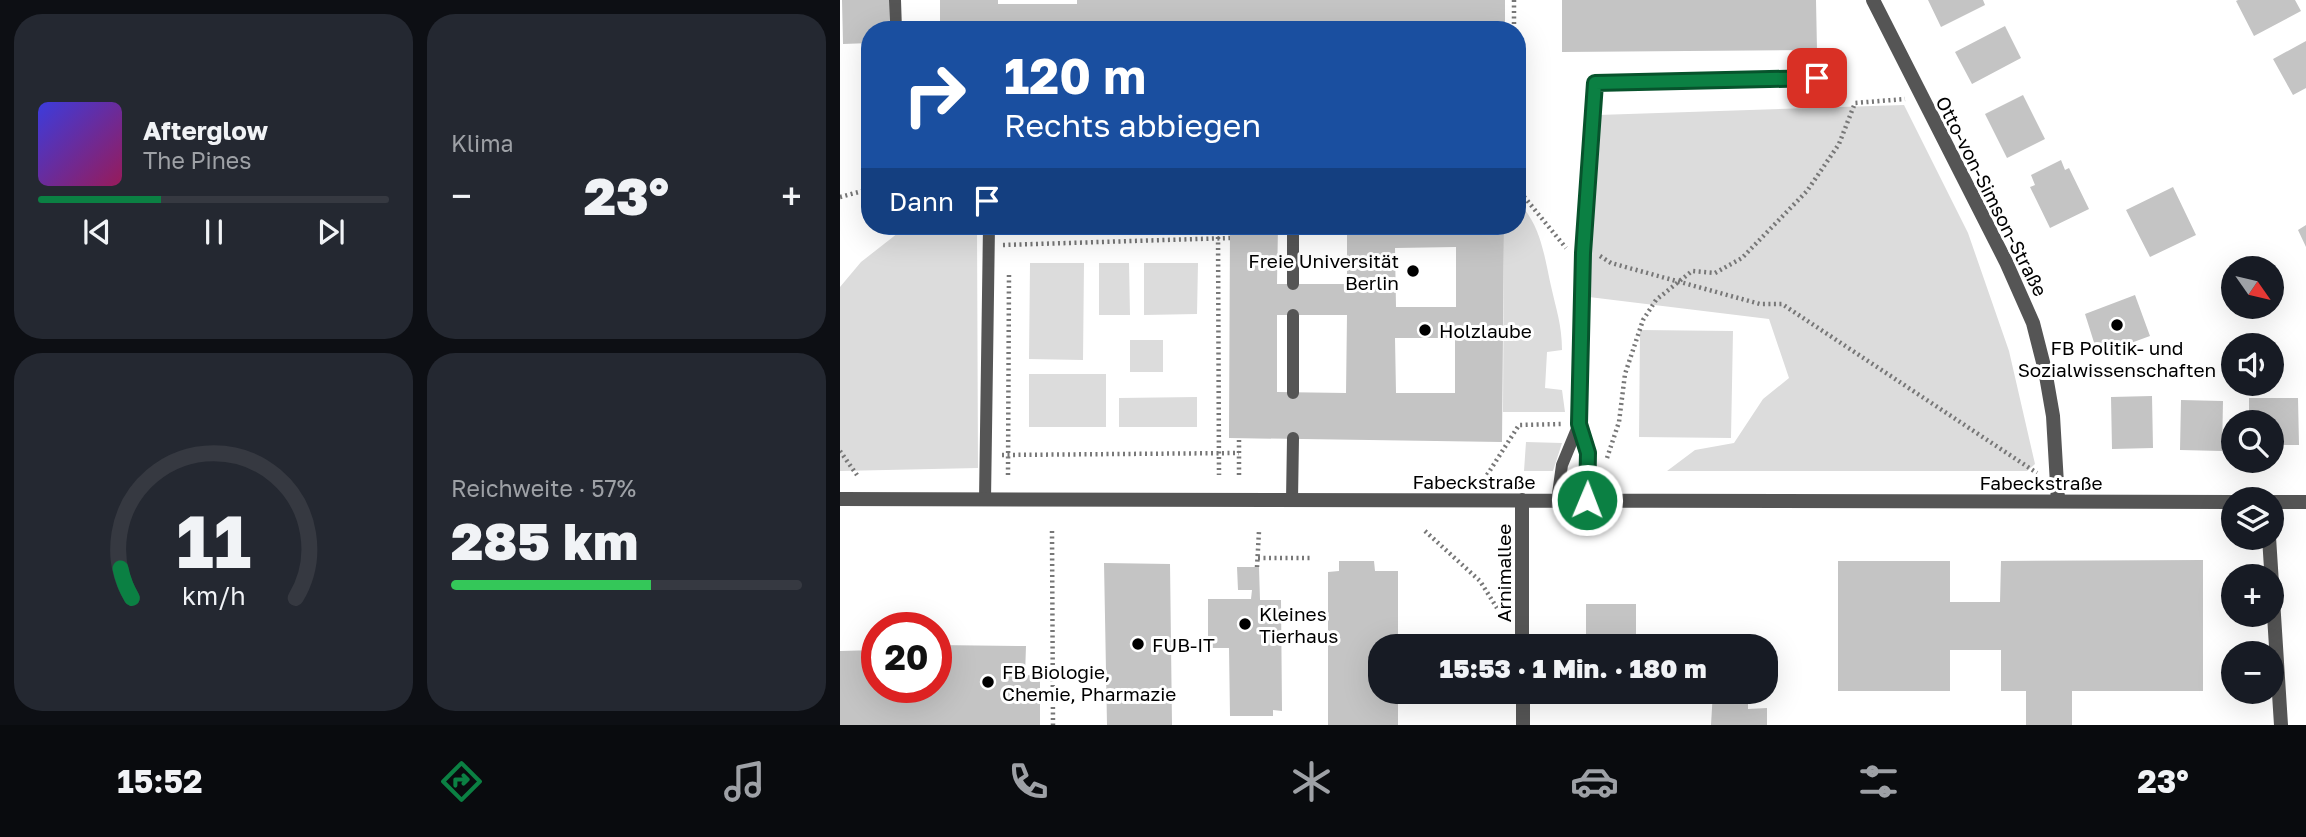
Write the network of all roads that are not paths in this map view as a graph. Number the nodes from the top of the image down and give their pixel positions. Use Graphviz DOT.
graph roads {
  1 [pos="895,0"];
  2 [pos="1872,0"];
  3 [pos="896,21"];
  4 [pos="1817,78"];
  5 [pos="989,235"];
  6 [pos="1293,235"];
  7 [pos="1293,284"];
  8 [pos="1293,314"];
  9 [pos="1293,393"];
  10 [pos="1579,424"];
  11 [pos="1293,438"];
  12 [pos="840,499"];
  13 [pos="985,500"];
  14 [pos="1292,500"];
  15 [pos="1522,500"];
  16 [pos="1557,500"];
  17 [pos="1587,500"];
  18 [pos="2058,501"];
  19 [pos="2221,502"];
  20 [pos="2284,502"];
  21 [pos="2306,502"];
  22 [pos="2270,550"];
  23 [pos="1522,634"];
  24 [pos="1523,704"];
  25 [pos="1523,725"];
  26 [pos="2281,725"];
  1 -- 3 [label="lane"];
  2 -- 18 [label="street, Otto-von-Simson-Straße"];
  4 -- 10 [label="lane"];
  5 -- 13 [label="lane"];
  6 -- 7 [label="lane"];
  8 -- 9 [label="lane"];
  10 -- 16 [label="lane"];
  10 -- 17 [label="lane"];
  11 -- 14 [label="lane"];
  12 -- 13 [label="street, Fabeckstraße"];
  13 -- 14 [label="street, Fabeckstraße"];
  14 -- 15 [label="street, Fabeckstraße"];
  15 -- 16 [label="street, Fabeckstraße"];
  15 -- 23 [label="street, Arnimallee"];
  16 -- 17 [label="street, Fabeckstraße"];
  17 -- 18 [label="street, Fabeckstraße"];
  18 -- 19 [label="street, Fabeckstraße"];
  20 -- 21 [label="street"];
  22 -- 26 [label="street"];
  24 -- 25 [label="street"];
}
